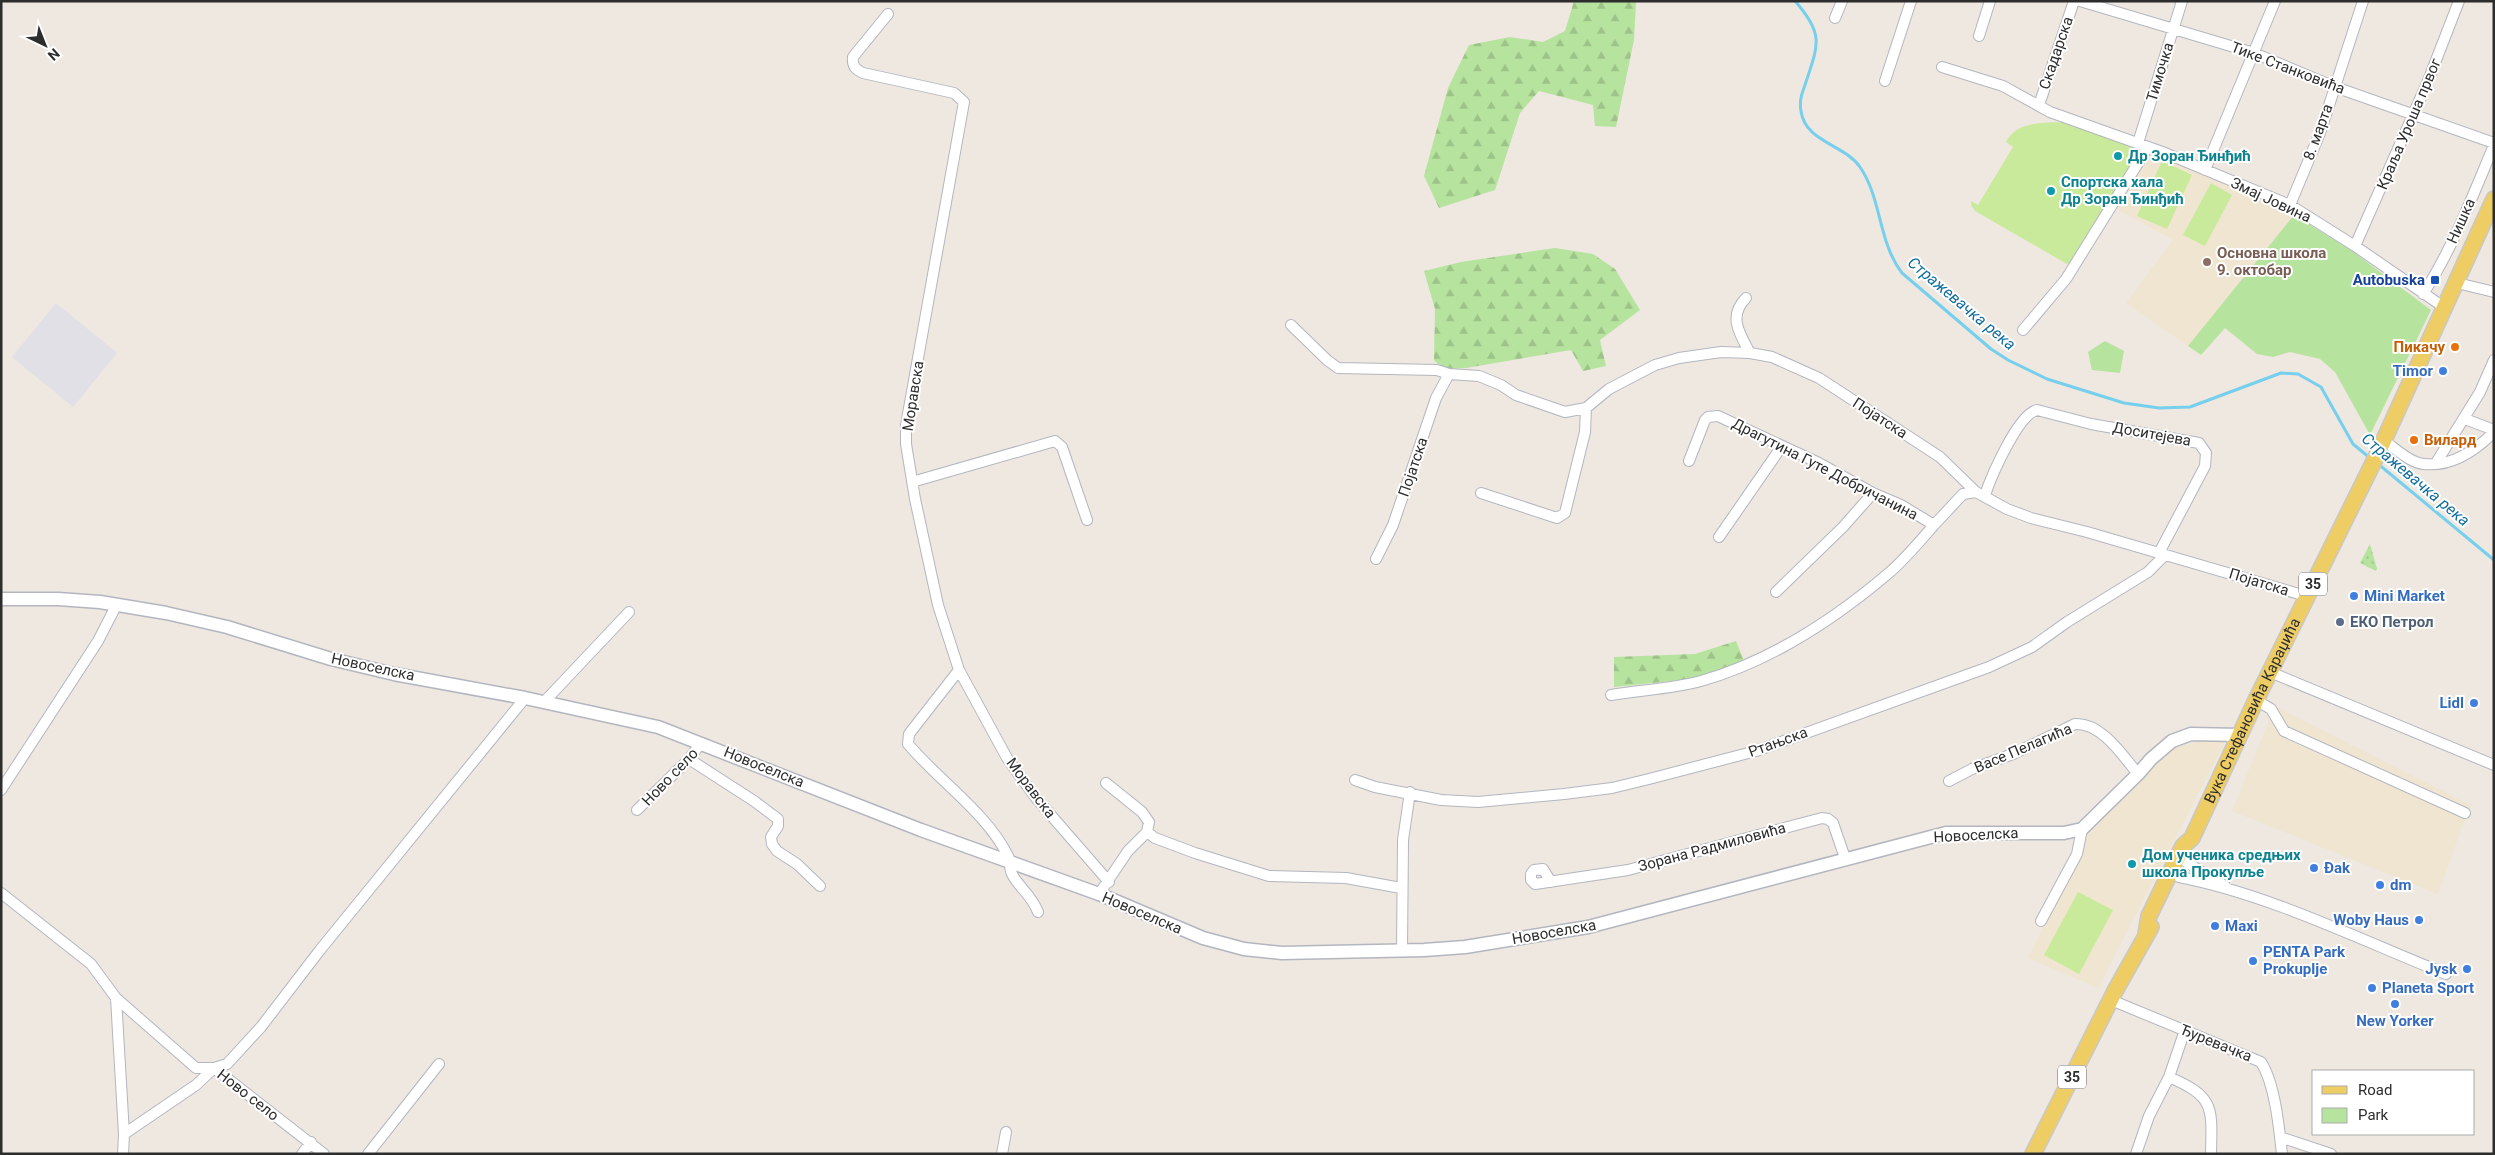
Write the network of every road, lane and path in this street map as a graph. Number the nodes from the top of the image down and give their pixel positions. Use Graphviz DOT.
graph roads {
  1 [pos="1842,1"];
  2 [pos="1911,1"];
  3 [pos="1990,1"];
  4 [pos="2074,1"];
  5 [pos="2080,1"];
  6 [pos="2182,1"];
  7 [pos="2275,1"];
  8 [pos="2362,1"];
  9 [pos="2459,1"];
  10 [pos="888,14"];
  11 [pos="1835,18"];
  12 [pos="2173,30"];
  13 [pos="1978,36"];
  14 [pos="2254,53"];
  15 [pos="1942,67"];
  16 [pos="1885,81"];
  17 [pos="2335,87"];
  18 [pos="2038,105"];
  19 [pos="2415,114"];
  20 [pos="2494,144"];
  21 [pos="2143,145"];
  22 [pos="2205,170"];
  23 [pos="2494,199"];
  24 [pos="2290,205"];
  25 [pos="2356,246"];
  26 [pos="2457,282"];
  27 [pos="2494,292"];
  28 [pos="2423,294"];
  29 [pos="1746,298"];
  30 [pos="2445,308"];
  31 [pos="1291,325"];
  32 [pos="2023,330"];
  33 [pos="1750,353"];
  34 [pos="2494,360"];
  35 [pos="2491,373"];
  36 [pos="1449,374"];
  37 [pos="1586,408"];
  38 [pos="2465,419"];
  39 [pos="2494,431"];
  40 [pos="1782,446"];
  41 [pos="2380,447"];
  42 [pos="1689,461"];
  43 [pos="2436,463"];
  44 [pos="912,482"];
  45 [pos="1480,493"];
  46 [pos="1873,493"];
  47 [pos="1980,493"];
  48 [pos="1087,520"];
  49 [pos="1934,525"];
  50 [pos="1719,537"];
  51 [pos="2162,555"];
  52 [pos="1376,559"];
  53 [pos="1776,592"];
  54 [pos="2306,596"];
  55 [pos="1,599"];
  56 [pos="117,604"];
  57 [pos="629,612"];
  58 [pos="959,670"];
  59 [pos="2270,672"];
  60 [pos="1611,694"];
  61 [pos="525,698"];
  62 [pos="2256,700"];
  63 [pos="544,702"];
  64 [pos="2240,735"];
  65 [pos="701,743"];
  66 [pos="689,759"];
  67 [pos="2494,765"];
  68 [pos="2138,774"];
  69 [pos="1355,780"];
  70 [pos="1949,781"];
  71 [pos="1106,783"];
  72 [pos="1,790"];
  73 [pos="1410,792"];
  74 [pos="638,810"];
  75 [pos="2465,814"];
  76 [pos="2082,829"];
  77 [pos="1147,832"];
  78 [pos="2192,838"];
  79 [pos="1845,858"];
  80 [pos="2186,862"];
  81 [pos="1011,863"];
  82 [pos="2179,877"];
  83 [pos="1109,882"];
  84 [pos="1551,882"];
  85 [pos="820,886"];
  86 [pos="1401,888"];
  87 [pos="2228,888"];
  88 [pos="1,893"];
  89 [pos="1099,894"];
  90 [pos="1038,912"];
  91 [pos="2042,921"];
  92 [pos="2146,934"];
  93 [pos="1402,950"];
  94 [pos="2446,974"];
  95 [pos="116,998"];
  96 [pos="2111,1000"];
  97 [pos="2185,1030"];
  98 [pos="439,1064"];
  99 [pos="214,1068"];
  100 [pos="2169,1078"];
  101 [pos="1006,1132"];
  102 [pos="124,1134"];
  103 [pos="2280,1137"];
  104 [pos="311,1142"];
  105 [pos="121,1152"];
  106 [pos="302,1154"];
  107 [pos="324,1154"];
  108 [pos="368,1154"];
  109 [pos="1002,1154"];
  110 [pos="2033,1154"];
  111 [pos="2136,1154"];
  112 [pos="2211,1154"];
  113 [pos="2282,1154"];
  114 [pos="2331,1154"];
  1 -- 11 [label="street"];
  2 -- 16 [label="street"];
  3 -- 13 [label="street"];
  4 -- 18 [label="street, Скадарска"];
  5 -- 12 [label="street, Тике Станковића"];
  6 -- 12 [label="street, Тимочка"];
  7 -- 14 [label="street"];
  8 -- 17 [label="street, 8. марта"];
  9 -- 19 [label="street, Краља Уроша првог"];
  10 -- 44 [label="street, Моравска"];
  12 -- 14 [label="street, Тике Станковића"];
  12 -- 21 [label="street, Тимочка"];
  14 -- 17 [label="street, Тике Станковића"];
  14 -- 22 [label="street"];
  15 -- 18 [label="street, Змај Јовина"];
  17 -- 19 [label="street, Тике Станковића"];
  17 -- 24 [label="street, 8. марта"];
  18 -- 21 [label="street, Змај Јовина"];
  19 -- 20 [label="street, Тике Станковића"];
  19 -- 25 [label="street, Краља Уроша првог"];
  20 -- 28 [label="street, Нишка"];
  21 -- 22 [label="street, Змај Јовина"];
  21 -- 32 [label="street, Тимочка"];
  22 -- 24 [label="street, Змај Јовина"];
  23 -- 26 [label="main road, 35"];
  24 -- 25 [label="street, Змај Јовина"];
  25 -- 28 [label="street, Змај Јовина"];
  26 -- 27 [label="street"];
  26 -- 30 [label="main road, 35"];
  28 -- 30 [label="street, Змај Јовина"];
  29 -- 33 [label="street"];
  30 -- 41 [label="main road, 35"];
  31 -- 36 [label="street"];
  33 -- 37 [label="street, Појатска"];
  33 -- 47 [label="street, Појатска"];
  34 -- 35 [label="street"];
  35 -- 38 [label="street"];
  36 -- 37 [label="street"];
  36 -- 52 [label="street, Појатска"];
  37 -- 45 [label="street"];
  38 -- 39 [label="street"];
  38 -- 43 [label="street"];
  39 -- 43 [label="street"];
  40 -- 42 [label="street, Драгутина Гуте Добричанина"];
  40 -- 46 [label="street, Драгутина Гуте Добричанина"];
  40 -- 50 [label="street"];
  41 -- 43 [label="street"];
  41 -- 54 [label="main road, Вука Стефановића Караџића / 35"];
  44 -- 48 [label="street"];
  44 -- 58 [label="street, Моравска"];
  46 -- 49 [label="street, Драгутина Гуте Добричанина"];
  46 -- 53 [label="street"];
  47 -- 49 [label="street, Драгутина Гуте Добричанина"];
  47 -- 51 [label="street, Појатска"];
  47 -- 51 [label="street, Доситејева"];
  49 -- 60 [label="street"];
  51 -- 54 [label="street, Појатска"];
  51 -- 73 [label="street, Ртањска"];
  54 -- 59 [label="main road, Вука Стефановића Караџића / 35"];
  55 -- 56 [label="street, Новоселска"];
  56 -- 61 [label="street, Новоселска"];
  56 -- 72 [label="street"];
  57 -- 63 [label="street"];
  58 -- 81 [label="street"];
  58 -- 83 [label="street, Моравска"];
  59 -- 62 [label="main road, Вука Стефановића Караџића / 35"];
  59 -- 67 [label="street"];
  61 -- 63 [label="street, Новоселска"];
  61 -- 99 [label="street"];
  62 -- 64 [label="main road, Вука Стефановића Караџића / 35"];
  62 -- 75 [label="street"];
  63 -- 65 [label="street, Новоселска"];
  64 -- 68 [label="street"];
  64 -- 78 [label="main road, Вука Стефановића Караџића / 35"];
  65 -- 66 [label="street, Ново село"];
  65 -- 81 [label="street, Новоселска"];
  66 -- 74 [label="street, Ново село"];
  66 -- 85 [label="street"];
  68 -- 70 [label="street, Васе Пелагића"];
  68 -- 76 [label="street"];
  69 -- 73 [label="street, Ртањска"];
  71 -- 77 [label="street"];
  73 -- 86 [label="street"];
  76 -- 79 [label="street, Новоселска"];
  76 -- 91 [label="street"];
  77 -- 83 [label="street"];
  77 -- 86 [label="street"];
  78 -- 80 [label="main road, Вука Стефановића Караџића / 35"];
  78 -- 92 [label="main road, Вука Стефановића Караџића / 35"];
  79 -- 84 [label="street, Зорана Радмиловића"];
  79 -- 93 [label="street, Новоселска"];
  80 -- 82 [label="main road, Вука Стефановића Караџића / 35"];
  80 -- 87 [label="street"];
  81 -- 89 [label="street, Новоселска"];
  81 -- 90 [label="street"];
  82 -- 87 [label="street"];
  82 -- 92 [label="main road, Вука Стефановића Караџића / 35"];
  83 -- 89 [label="street"];
  86 -- 93 [label="street"];
  87 -- 94 [label="street"];
  88 -- 95 [label="street, Ново село"];
  89 -- 93 [label="street, Новоселска"];
  92 -- 96 [label="main road, Вука Стефановића Караџића / 35"];
  95 -- 99 [label="street, Ново село"];
  95 -- 102 [label="street"];
  96 -- 97 [label="street, Ђуревачка"];
  96 -- 110 [label="main road, Вука Стефановића Караџића / 35"];
  97 -- 100 [label="street"];
  97 -- 103 [label="street, Ђуревачка"];
  98 -- 108 [label="street"];
  99 -- 102 [label="street"];
  99 -- 104 [label="street, Ново село"];
  100 -- 111 [label="street"];
  100 -- 112 [label="street"];
  101 -- 109 [label="street"];
  102 -- 105 [label="street"];
  103 -- 113 [label="street, Ђуревачка"];
  103 -- 114 [label="street"];
  104 -- 106 [label="street"];
  104 -- 107 [label="street, Ново село"];
}
